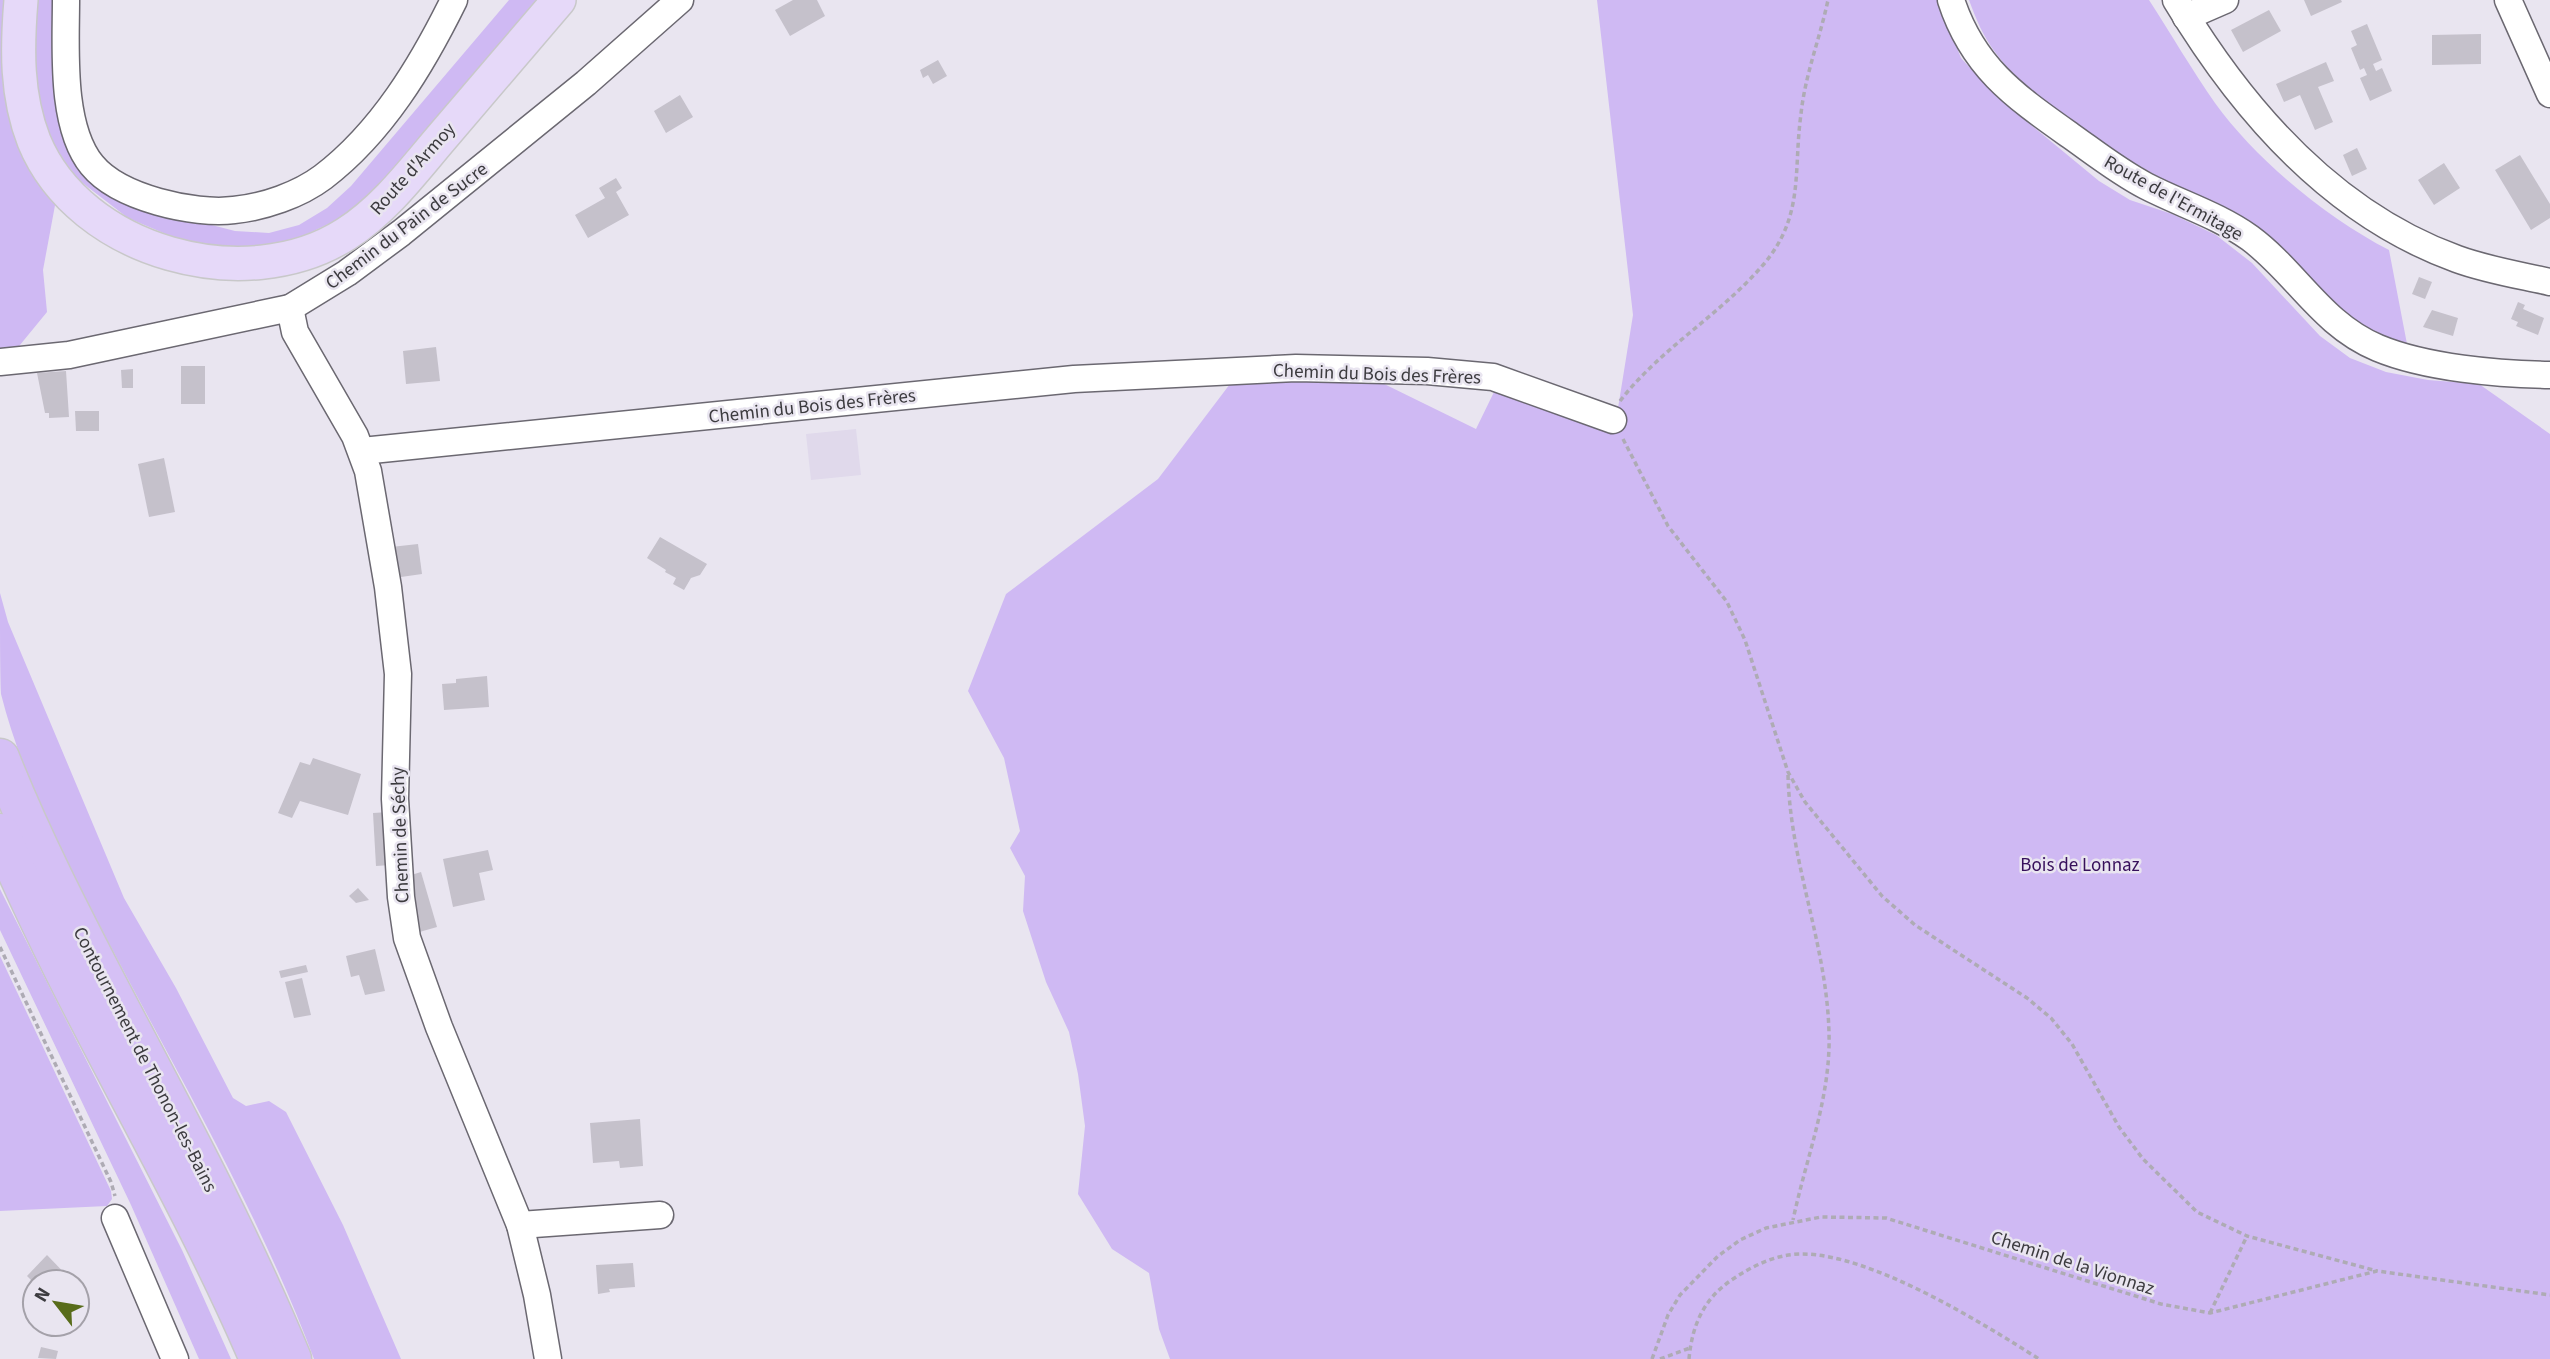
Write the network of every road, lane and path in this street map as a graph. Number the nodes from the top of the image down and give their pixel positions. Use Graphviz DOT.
graph roads {
  1 [pos="21,0"];
  2 [pos="66,0"];
  3 [pos="454,0"];
  4 [pos="559,0"];
  5 [pos="680,0"];
  6 [pos="1828,0"];
  7 [pos="1951,0"];
  8 [pos="2225,0"];
  9 [pos="2508,0"];
  10 [pos="2181,9"];
  11 [pos="2550,94"];
  12 [pos="2550,282"];
  13 [pos="290,308"];
  14 [pos="0,362"];
  15 [pos="2550,375"];
  16 [pos="1613,420"];
  17 [pos="362,451"];
  18 [pos="0,758"];
  19 [pos="1788,772"];
  20 [pos="0,834"];
  21 [pos="0,947"];
  22 [pos="660,1215"];
  23 [pos="115,1218"];
  24 [pos="1793,1220"];
  25 [pos="520,1225"];
  26 [pos="2247,1236"];
  27 [pos="2377,1272"];
  28 [pos="2550,1296"];
  29 [pos="2210,1312"];
  30 [pos="1690,1348"];
  31 [pos="174,1359"];
  32 [pos="259,1359"];
  33 [pos="292,1359"];
  34 [pos="548,1359"];
  35 [pos="1652,1359"];
  36 [pos="1660,1359"];
  37 [pos="1689,1359"];
  38 [pos="2039,1359"];
  1 -- 4 [label="main road, Route d'Armoy"];
  2 -- 3 [label="street"];
  5 -- 13 [label="street, Chemin du Pain de Sucre"];
  6 -- 16 [label="path"];
  7 -- 15 [label="street, Route de l'Ermitage"];
  8 -- 10 [label="street"];
  9 -- 11 [label="street"];
  10 -- 12 [label="street"];
  13 -- 14 [label="street, Chemin du Pain de Sucre"];
  13 -- 17 [label="street, Chemin de Séchy"];
  16 -- 17 [label="street, Chemin du Bois des Frères"];
  16 -- 19 [label="path"];
  17 -- 25 [label="street, Chemin de Séchy"];
  18 -- 33 [label="highway, Contournement de Thonon-les-Bains"];
  19 -- 24 [label="path"];
  19 -- 26 [label="path"];
  20 -- 32 [label="highway, Contournement de Thonon-les-Bains"];
  21 -- 23 [label="path"];
  22 -- 25 [label="street"];
  23 -- 31 [label="street"];
  24 -- 29 [label="path, Chemin de la Vionnaz"];
  24 -- 35 [label="path, Chemin de la Vionnaz"];
  25 -- 34 [label="street, Chemin de Séchy"];
  26 -- 27 [label="path"];
  26 -- 29 [label="path"];
  27 -- 28 [label="path, Chemin de la Vionnaz"];
  27 -- 29 [label="path, Chemin de la Vionnaz"];
  30 -- 36 [label="path"];
  30 -- 37 [label="path"];
  30 -- 38 [label="path"];
}
